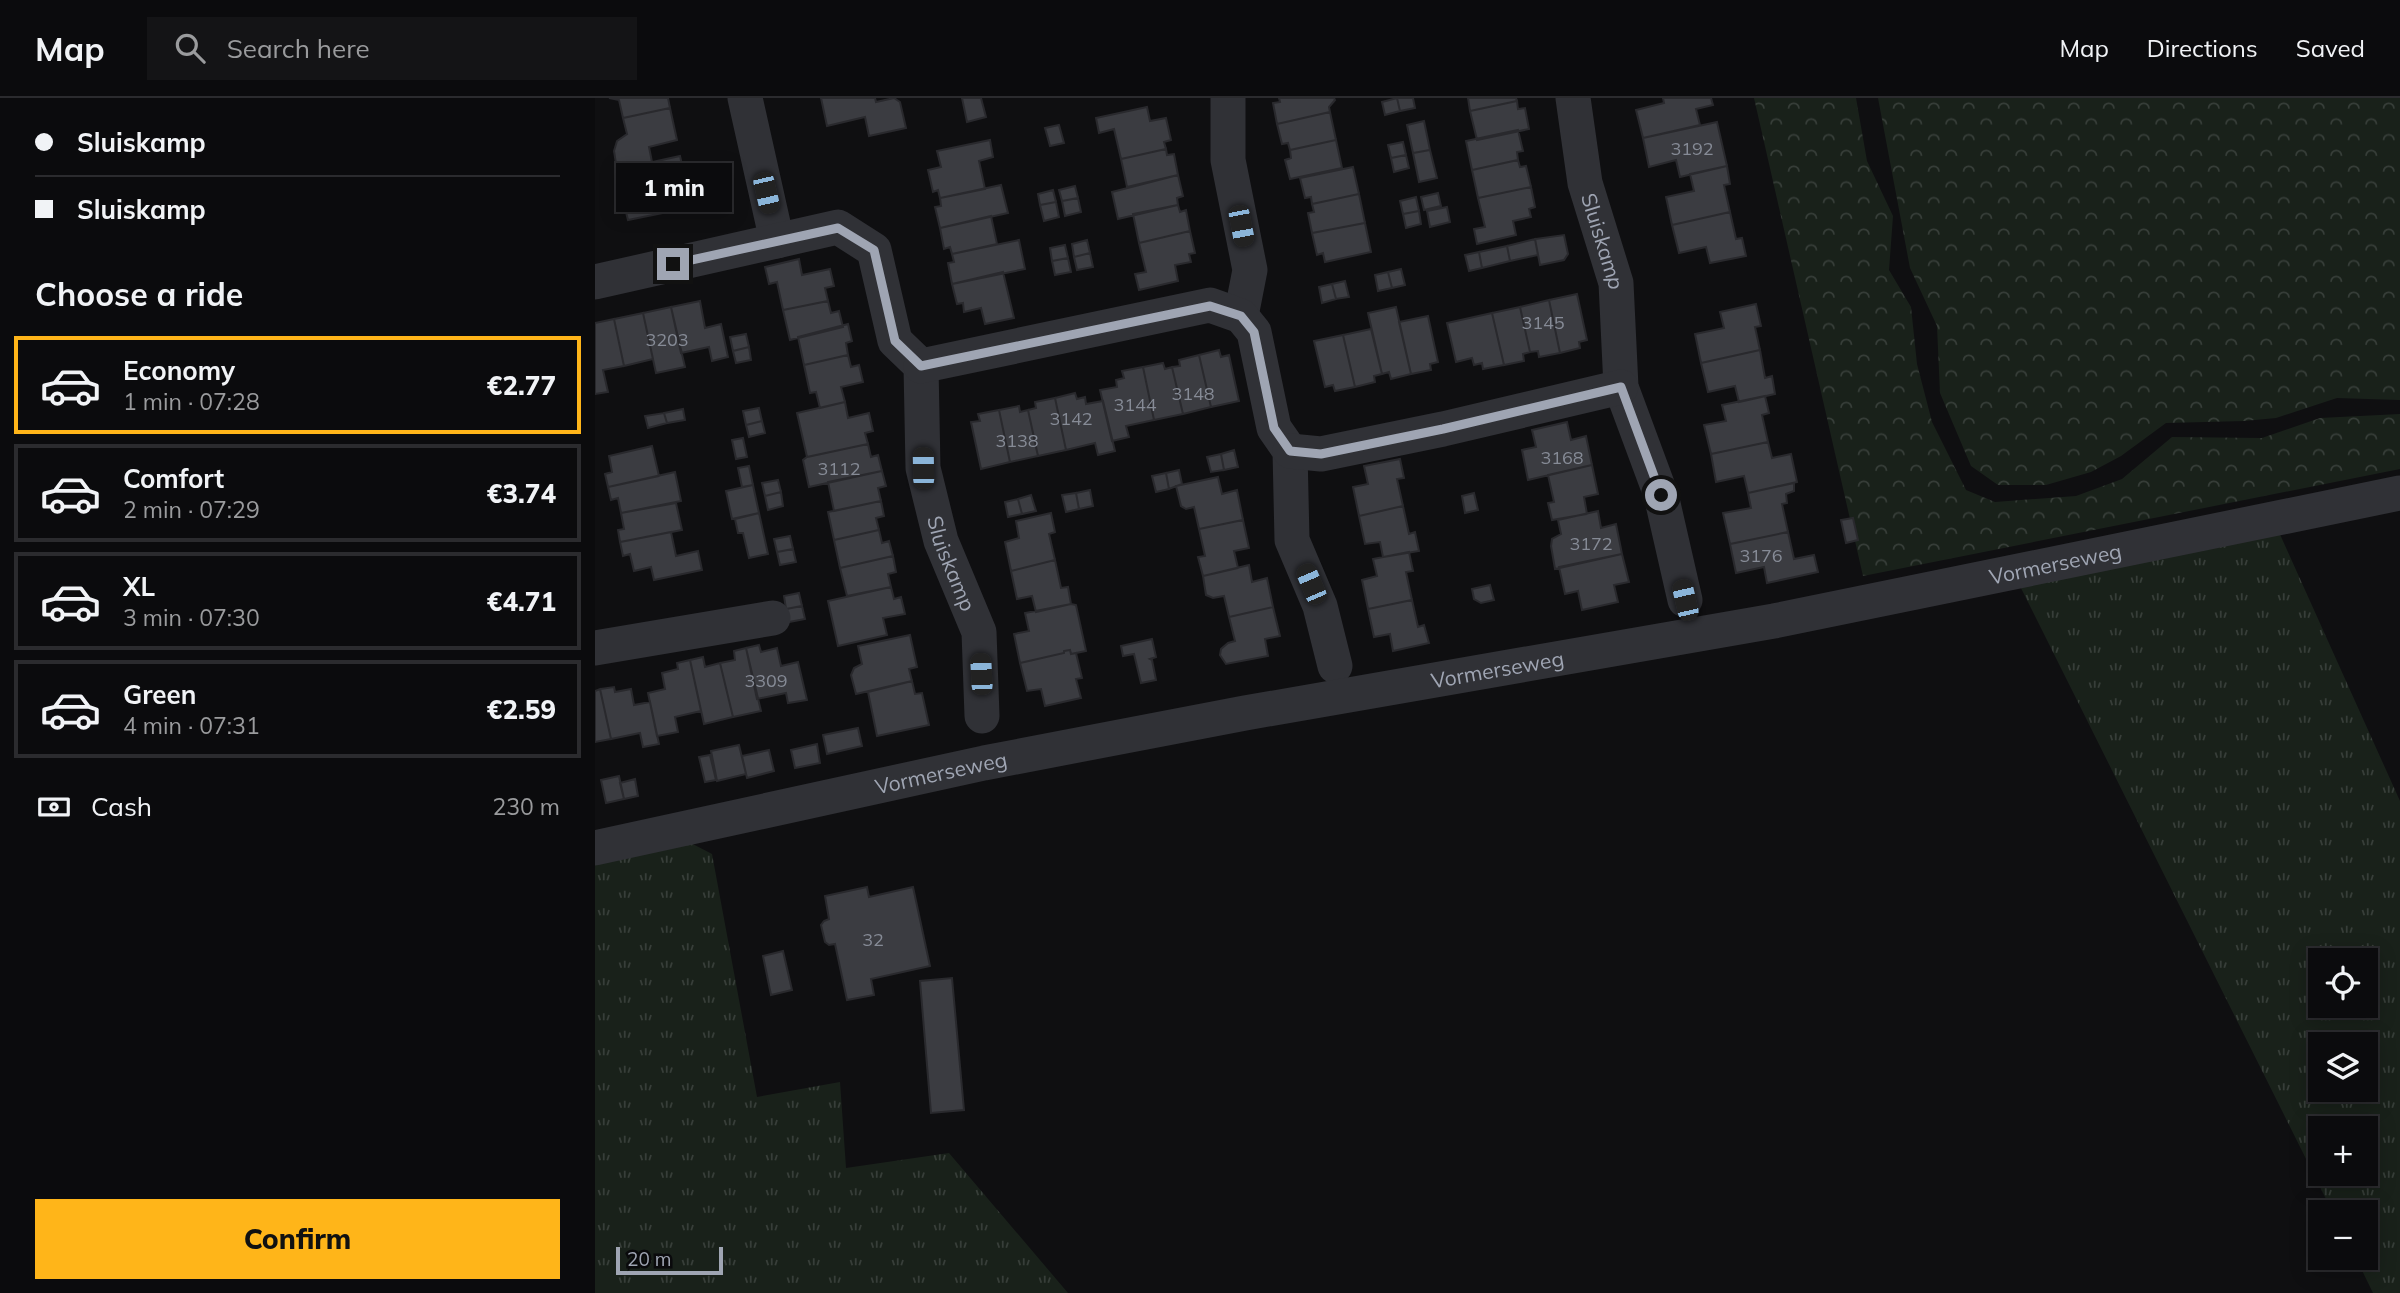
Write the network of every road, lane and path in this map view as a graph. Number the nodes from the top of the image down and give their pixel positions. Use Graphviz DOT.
graph roads {
  1 [pos="745,98"];
  2 [pos="1227,98"];
  3 [pos="1573,98"];
  4 [pos="777,241"];
  5 [pos="595,282"];
  6 [pos="1241,316"];
  7 [pos="921,366"];
  8 [pos="1621,387"];
  9 [pos="1290,451"];
  10 [pos="2400,493"];
  11 [pos="1685,600"];
  12 [pos="773,618"];
  13 [pos="595,648"];
  14 [pos="1335,667"];
  15 [pos="982,716"];
  16 [pos="595,848"];
  1 -- 4 [label="street"];
  2 -- 6 [label="street"];
  3 -- 8 [label="street, Sluiskamp"];
  4 -- 5 [label="street"];
  4 -- 7 [label="street"];
  6 -- 7 [label="street"];
  6 -- 9 [label="street"];
  7 -- 15 [label="street, Sluiskamp"];
  8 -- 9 [label="street"];
  8 -- 11 [label="street, Sluiskamp"];
  9 -- 14 [label="street"];
  10 -- 16 [label="street, Vormerseweg"];
  12 -- 13 [label="street"];
}
